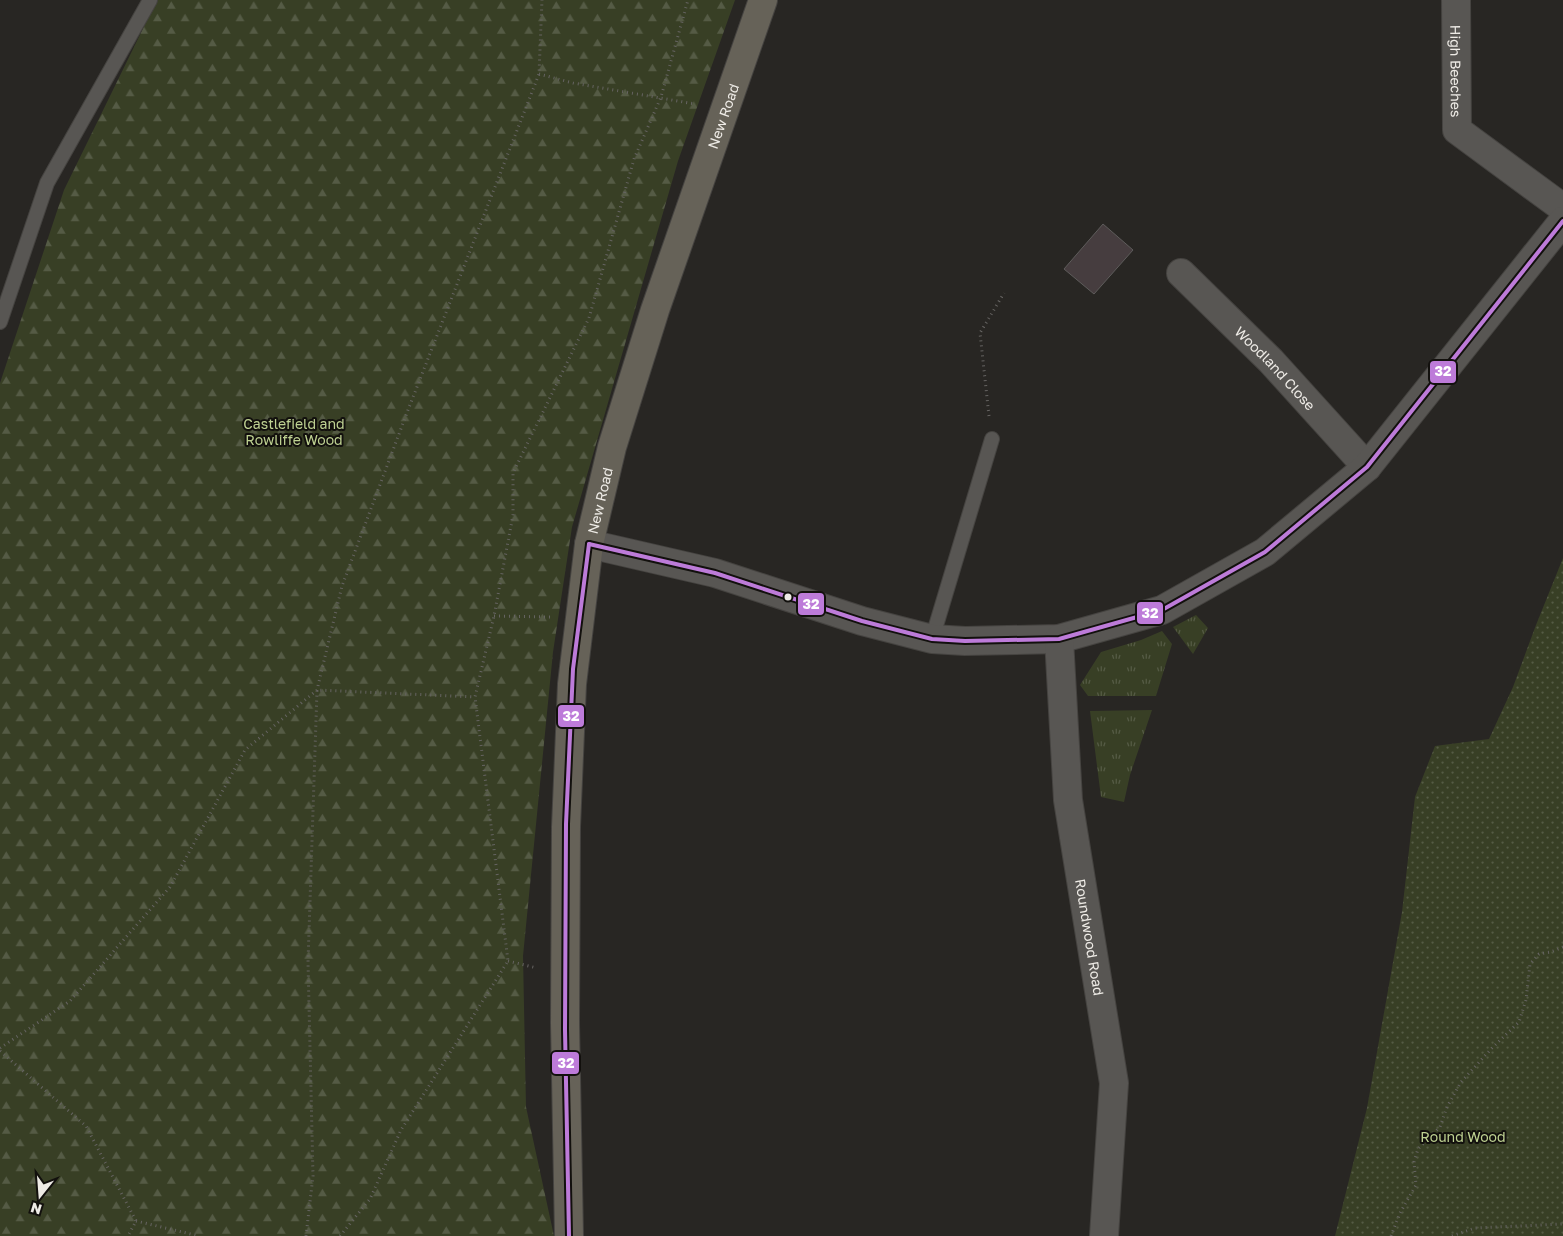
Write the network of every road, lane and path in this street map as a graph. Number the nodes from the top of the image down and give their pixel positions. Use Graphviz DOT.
graph roads {
  1 [pos="150,0"];
  2 [pos="542,0"];
  3 [pos="688,0"];
  4 [pos="764,0"];
  5 [pos="1456,0"];
  6 [pos="539,74"];
  7 [pos="661,97"];
  8 [pos="725,109"];
  9 [pos="1563,208"];
  10 [pos="1563,221"];
  11 [pos="1181,273"];
  12 [pos="1004,293"];
  13 [pos="0,322"];
  14 [pos="992,439"];
  15 [pos="1367,467"];
  16 [pos="589,544"];
  17 [pos="494,616"];
  18 [pos="580,618"];
  19 [pos="932,639"];
  20 [pos="1059,639"];
  21 [pos="317,690"];
  22 [pos="475,697"];
  23 [pos="1563,947"];
  24 [pos="0,1050"];
  25 [pos="136,1221"];
  26 [pos="1563,1224"];
  27 [pos="128,1236"];
  28 [pos="199,1236"];
  29 [pos="306,1236"];
  30 [pos="340,1236"];
  31 [pos="569,1236"];
  32 [pos="1104,1236"];
  33 [pos="1391,1236"];
  34 [pos="1452,1236"];
  1 -- 13 [label="lane"];
  2 -- 6 [label="path"];
  3 -- 7 [label="path"];
  4 -- 8 [label="highway, New Road"];
  5 -- 9 [label="street, High Beeches"];
  6 -- 7 [label="path"];
  6 -- 21 [label="path"];
  7 -- 8 [label="path"];
  7 -- 17 [label="path"];
  8 -- 16 [label="highway, New Road"];
  10 -- 15 [label="street"];
  11 -- 15 [label="street, Woodland Close"];
  12 -- 14 [label="path"];
  14 -- 19 [label="lane"];
  15 -- 20 [label="street"];
  16 -- 18 [label="highway, New Road"];
  16 -- 19 [label="street"];
  17 -- 18 [label="path"];
  17 -- 22 [label="path"];
  18 -- 31 [label="highway, New Road"];
  19 -- 20 [label="street"];
  20 -- 32 [label="street, Roundwood Road"];
  21 -- 22 [label="path"];
  21 -- 24 [label="path"];
  21 -- 29 [label="path"];
  22 -- 30 [label="path"];
  23 -- 33 [label="path"];
  24 -- 25 [label="path"];
  25 -- 27 [label="path"];
  25 -- 28 [label="path"];
  26 -- 34 [label="path"];
}
